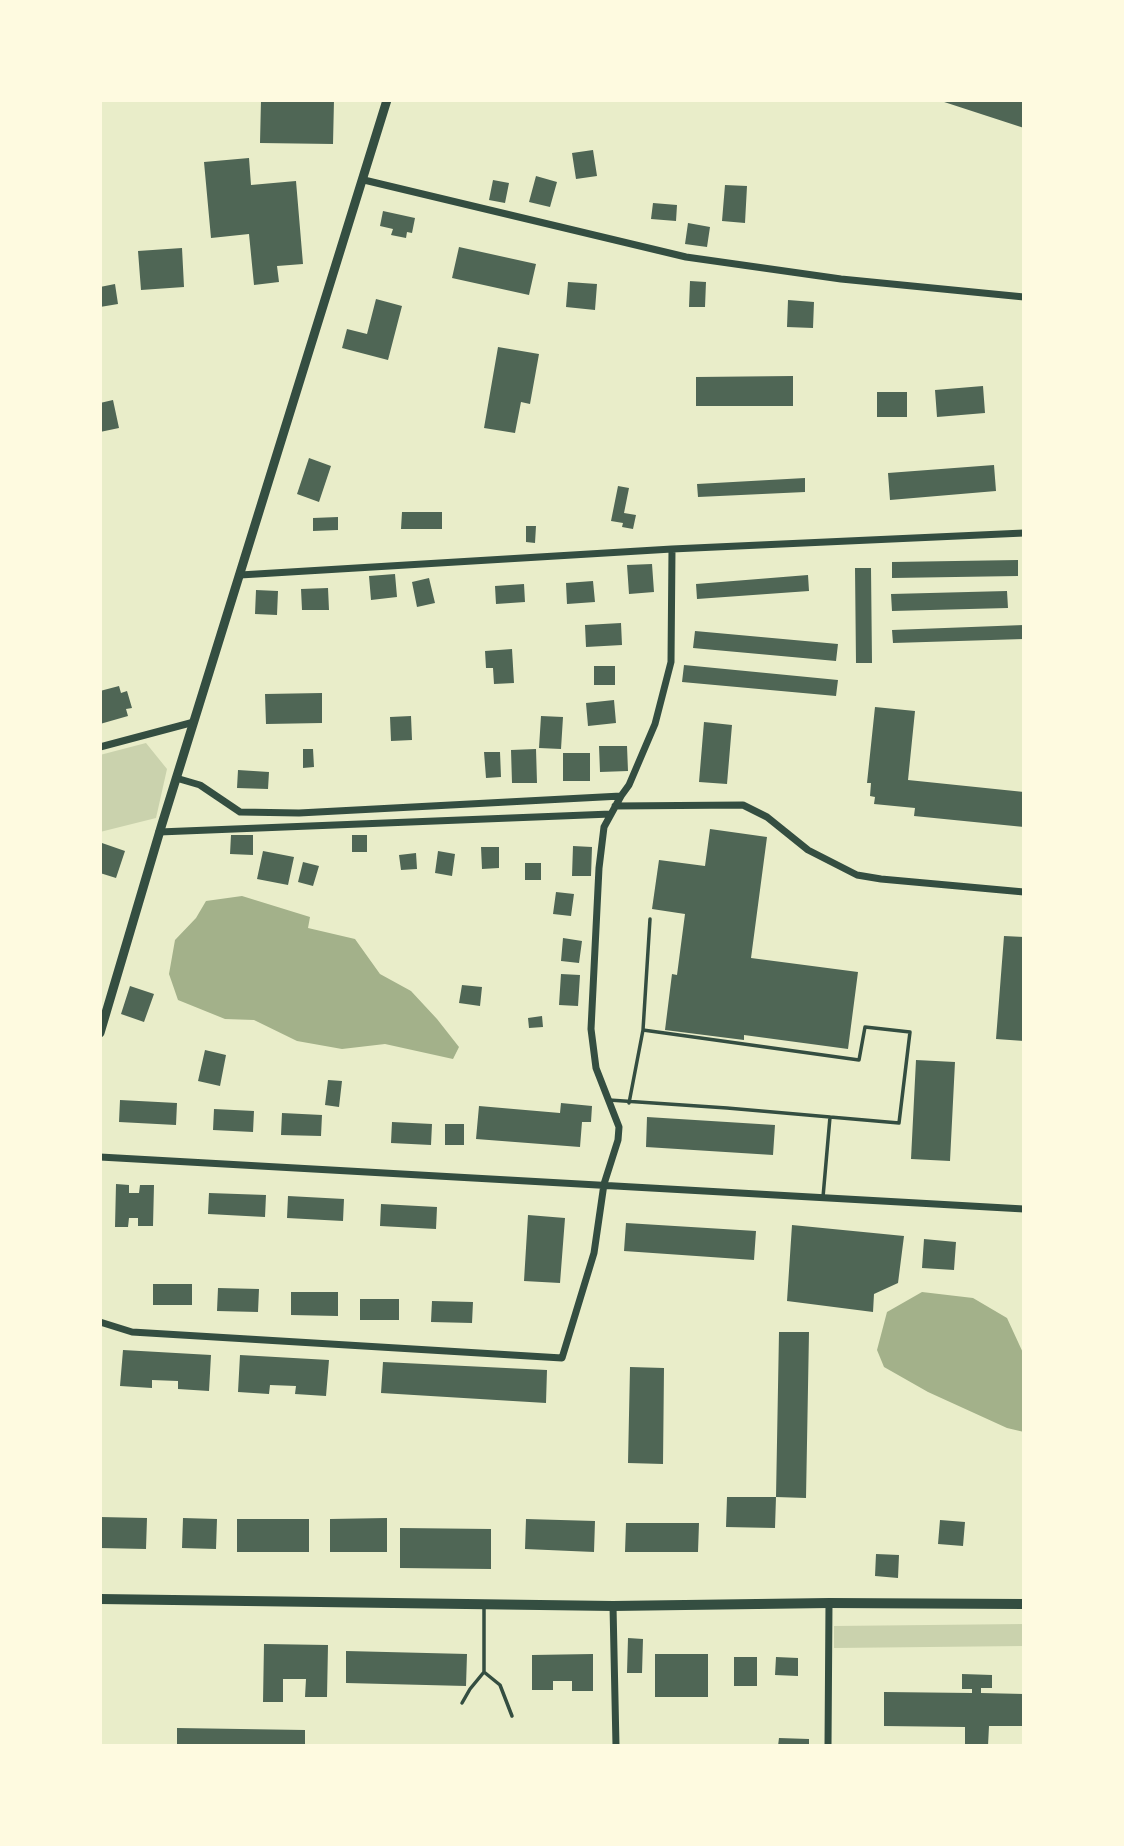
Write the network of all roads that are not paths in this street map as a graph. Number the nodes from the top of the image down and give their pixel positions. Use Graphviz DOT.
graph roads {
  1 [pos="387,100"];
  2 [pos="364,180"];
  3 [pos="1024,297"];
  4 [pos="1024,533"];
  5 [pos="672,549"];
  6 [pos="240,575"];
  7 [pos="194,722"];
  8 [pos="100,747"];
  9 [pos="176,778"];
  10 [pos="621,796"];
  11 [pos="615,806"];
  12 [pos="611,814"];
  13 [pos="159,832"];
  14 [pos="1024,892"];
  15 [pos="650,919"];
  16 [pos="643,1031"];
  17 [pos="100,1033"];
  18 [pos="607,1100"];
  19 [pos="629,1103"];
  20 [pos="830,1117"];
  21 [pos="100,1157"];
  22 [pos="604,1184"];
  23 [pos="823,1197"];
  24 [pos="1024,1209"];
  25 [pos="100,1322"];
  26 [pos="100,1599"];
  27 [pos="829,1603"];
  28 [pos="484,1604"];
  29 [pos="1024,1604"];
  30 [pos="612,1606"];
  31 [pos="484,1672"];
  32 [pos="462,1703"];
  33 [pos="512,1716"];
  34 [pos="616,1746"];
  35 [pos="828,1746"];
  1 -- 2 [label="street"];
  2 -- 3 [label="street"];
  2 -- 6 [label="street"];
  4 -- 5 [label="street"];
  5 -- 6 [label="street"];
  5 -- 10 [label="street"];
  6 -- 7 [label="street"];
  7 -- 8 [label="street"];
  7 -- 9 [label="street"];
  9 -- 10 [label="street"];
  9 -- 13 [label="street"];
  10 -- 11 [label="street"];
  11 -- 12 [label="street"];
  11 -- 14 [label="street"];
  12 -- 13 [label="street"];
  12 -- 18 [label="street"];
  13 -- 17 [label="street"];
  15 -- 16 [label="lane"];
  16 -- 19 [label="lane"];
  16 -- 20 [label="lane"];
  18 -- 19 [label="lane"];
  18 -- 22 [label="street"];
  19 -- 20 [label="lane"];
  20 -- 23 [label="lane"];
  21 -- 22 [label="street"];
  22 -- 23 [label="street"];
  22 -- 25 [label="street"];
  23 -- 24 [label="street"];
  26 -- 28 [label="main road"];
  27 -- 29 [label="main road"];
  27 -- 30 [label="main road"];
  27 -- 35 [label="street"];
  28 -- 30 [label="main road"];
  28 -- 31 [label="lane"];
  30 -- 34 [label="street"];
  31 -- 32 [label="lane"];
  31 -- 33 [label="lane"];
}
